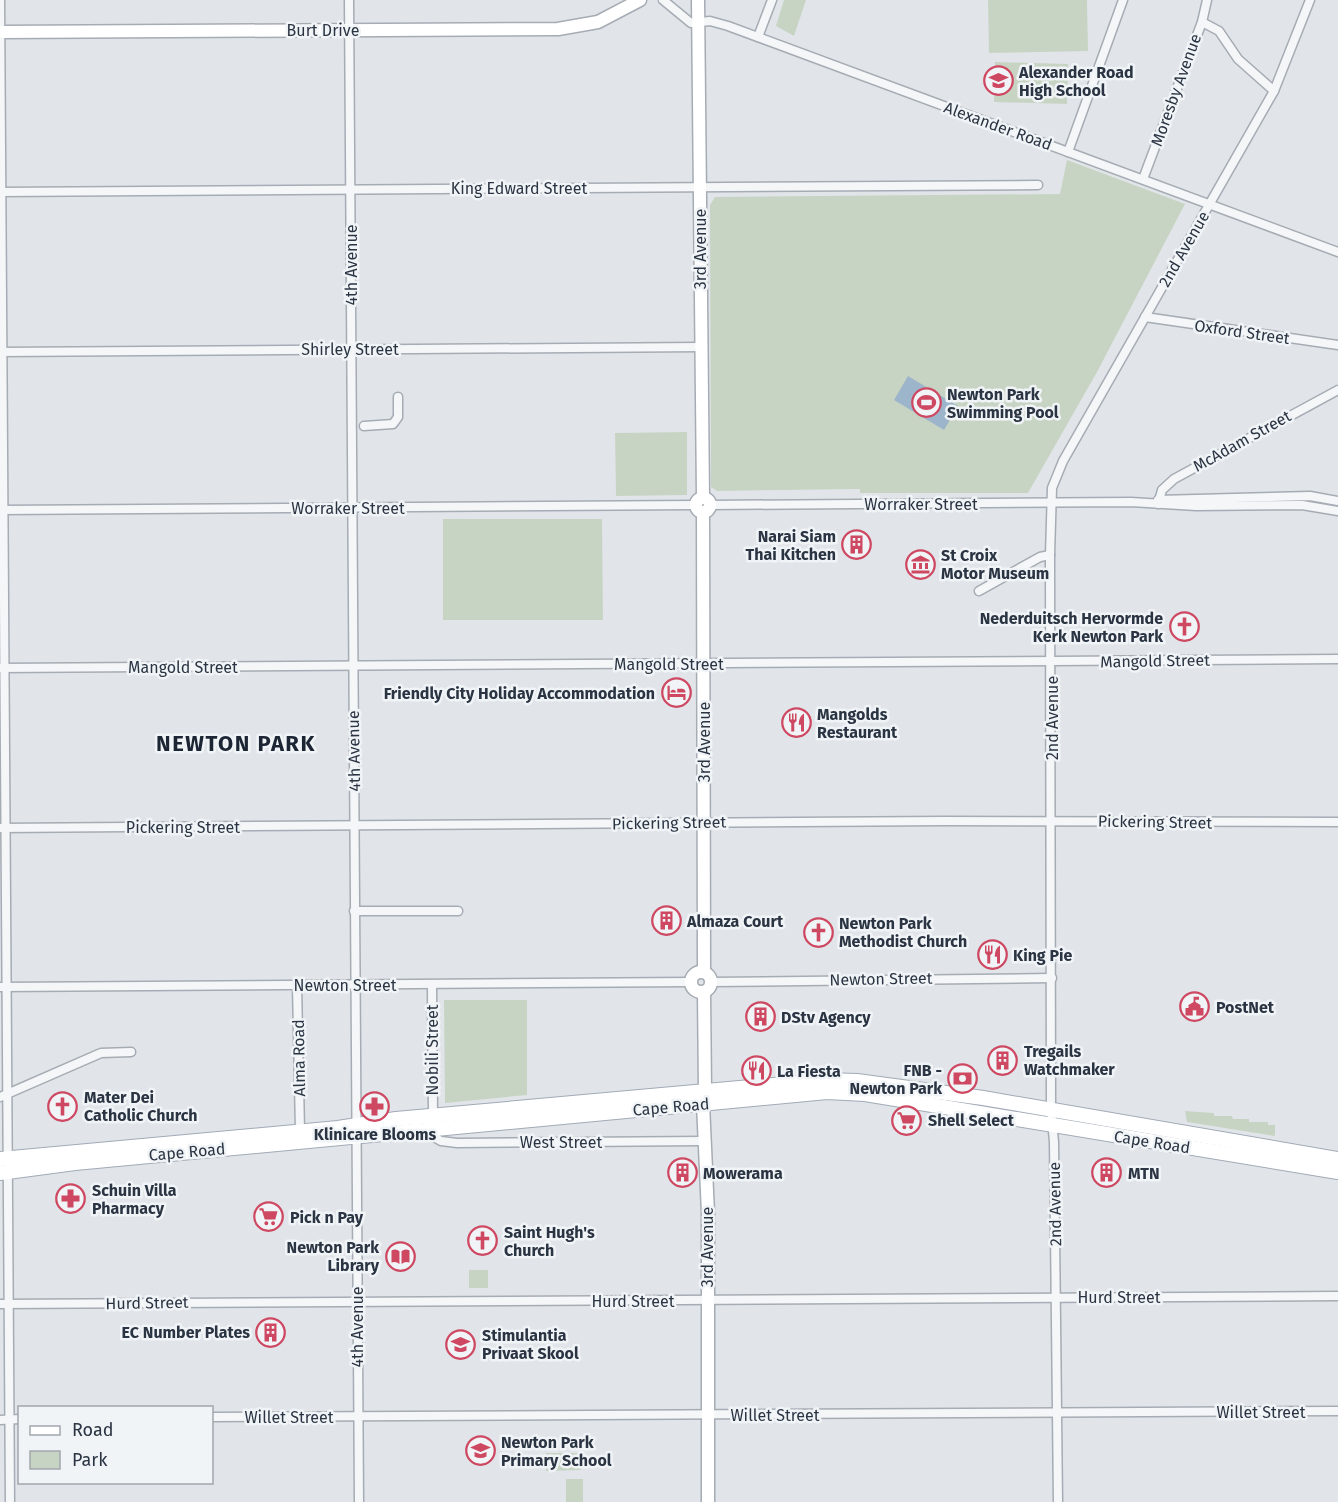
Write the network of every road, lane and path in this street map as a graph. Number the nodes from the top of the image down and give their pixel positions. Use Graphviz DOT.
graph roads {
  1 [pos="0,0"];
  2 [pos="349,0"];
  3 [pos="640,0"];
  4 [pos="663,0"];
  5 [pos="698,0"];
  6 [pos="772,0"];
  7 [pos="1123,0"];
  8 [pos="1207,0"];
  9 [pos="1310,0"];
  10 [pos="1202,22"];
  11 [pos="699,23"];
  12 [pos="349,30"];
  13 [pos="0,32"];
  14 [pos="758,37"];
  15 [pos="1274,91"];
  16 [pos="1068,152"];
  17 [pos="1143,179"];
  18 [pos="1038,185"];
  19 [pos="700,187"];
  20 [pos="351,190"];
  21 [pos="1,192"];
  22 [pos="1210,205"];
  23 [pos="1338,252"];
  24 [pos="1145,317"];
  25 [pos="1338,345"];
  26 [pos="701,347"];
  27 [pos="351,349"];
  28 [pos="1,352"];
  29 [pos="1338,390"];
  30 [pos="398,397"];
  31 [pos="364,426"];
  32 [pos="1338,501"];
  33 [pos="1158,502"];
  34 [pos="1051,503"];
  35 [pos="703,505"];
  36 [pos="352,508"];
  37 [pos="2,510"];
  38 [pos="1338,511"];
  39 [pos="1050,555"];
  40 [pos="980,591"];
  41 [pos="1338,659"];
  42 [pos="1051,662"];
  43 [pos="703,664"];
  44 [pos="353,667"];
  45 [pos="2,668"];
  46 [pos="1053,821"];
  47 [pos="1338,822"];
  48 [pos="704,823"];
  49 [pos="355,825"];
  50 [pos="3,828"];
  51 [pos="354,911"];
  52 [pos="458,911"];
  53 [pos="1052,978"];
  54 [pos="690,982"];
  55 [pos="706,982"];
  56 [pos="355,984"];
  57 [pos="297,985"];
  58 [pos="432,985"];
  59 [pos="3,987"];
  60 [pos="131,1052"];
  61 [pos="3,1095"];
  62 [pos="704,1098"];
  63 [pos="1051,1110"];
  64 [pos="433,1116"];
  65 [pos="1053,1126"];
  66 [pos="357,1130"];
  67 [pos="421,1130"];
  68 [pos="300,1131"];
  69 [pos="704,1141"];
  70 [pos="1338,1159"];
  71 [pos="4,1166"];
  72 [pos="1338,1172"];
  73 [pos="1338,1296"];
  74 [pos="1056,1298"];
  75 [pos="707,1300"];
  76 [pos="357,1302"];
  77 [pos="5,1304"];
  78 [pos="1338,1412"];
  79 [pos="1057,1413"];
  80 [pos="708,1415"];
  81 [pos="358,1417"];
  82 [pos="213,1418"];
  83 [pos="10,1419"];
  84 [pos="18,1419"];
  85 [pos="0,1420"];
  86 [pos="10,1502"];
  87 [pos="358,1502"];
  88 [pos="708,1502"];
  89 [pos="1058,1502"];
  1 -- 13 [label="street"];
  2 -- 12 [label="street, 4th Avenue"];
  3 -- 12 [label="street, Burt Drive"];
  4 -- 11 [label="street, Alexander Road"];
  5 -- 11 [label="street, 3rd Avenue"];
  6 -- 14 [label="street"];
  7 -- 16 [label="street"];
  8 -- 10 [label="street, Moresby Avenue"];
  9 -- 15 [label="street, 2nd Avenue"];
  10 -- 15 [label="street"];
  10 -- 17 [label="street, Moresby Avenue"];
  11 -- 14 [label="street, Alexander Road"];
  11 -- 19 [label="street, 3rd Avenue"];
  12 -- 13 [label="street, Burt Drive"];
  12 -- 20 [label="street, 4th Avenue"];
  13 -- 21 [label="street"];
  14 -- 16 [label="street, Alexander Road"];
  15 -- 22 [label="street, 2nd Avenue"];
  16 -- 17 [label="street, Alexander Road"];
  17 -- 22 [label="street, Alexander Road"];
  18 -- 19 [label="street, King Edward Street"];
  19 -- 20 [label="street, King Edward Street"];
  19 -- 26 [label="street, 3rd Avenue"];
  20 -- 21 [label="street, King Edward Street"];
  20 -- 27 [label="street, 4th Avenue"];
  21 -- 28 [label="street"];
  22 -- 23 [label="street, Alexander Road"];
  22 -- 24 [label="street, 2nd Avenue"];
  24 -- 25 [label="street, Oxford Street"];
  24 -- 34 [label="street, 2nd Avenue"];
  26 -- 27 [label="street, Shirley Street"];
  26 -- 35 [label="street, 3rd Avenue"];
  27 -- 28 [label="street, Shirley Street"];
  27 -- 36 [label="street, 4th Avenue"];
  28 -- 37 [label="street"];
  29 -- 33 [label="street, McAdam Street"];
  30 -- 31 [label="street"];
  32 -- 33 [label="street, Worraker Street"];
  33 -- 34 [label="street, Worraker Street"];
  33 -- 38 [label="street, Worraker Street"];
  34 -- 35 [label="street, Worraker Street"];
  34 -- 39 [label="street, 2nd Avenue"];
  35 -- 36 [label="street, Worraker Street"];
  35 -- 43 [label="street, 3rd Avenue"];
  36 -- 37 [label="street, Worraker Street"];
  36 -- 44 [label="street, 4th Avenue"];
  37 -- 45 [label="street"];
  39 -- 40 [label="street"];
  39 -- 42 [label="street, 2nd Avenue"];
  41 -- 42 [label="street, Mangold Street"];
  42 -- 43 [label="street, Mangold Street"];
  42 -- 46 [label="street, 2nd Avenue"];
  43 -- 44 [label="street, Mangold Street"];
  43 -- 48 [label="street, 3rd Avenue"];
  44 -- 45 [label="street, Mangold Street"];
  44 -- 49 [label="street, 4th Avenue"];
  45 -- 50 [label="street"];
  46 -- 47 [label="street, Pickering Street"];
  46 -- 48 [label="street, Pickering Street"];
  46 -- 53 [label="street, 2nd Avenue"];
  48 -- 49 [label="street, Pickering Street"];
  48 -- 55 [label="street, 3rd Avenue"];
  49 -- 50 [label="street, Pickering Street"];
  49 -- 51 [label="street, 4th Avenue"];
  50 -- 59 [label="street"];
  51 -- 52 [label="street"];
  51 -- 56 [label="street, 4th Avenue"];
  53 -- 55 [label="street, Newton Street"];
  53 -- 63 [label="street, 2nd Avenue"];
  54 -- 55 [label="street"];
  54 -- 58 [label="street, Newton Street"];
  55 -- 62 [label="street, 3rd Avenue"];
  56 -- 57 [label="street, Newton Street"];
  56 -- 58 [label="street, Newton Street"];
  56 -- 66 [label="street, 4th Avenue"];
  57 -- 59 [label="street, Newton Street"];
  57 -- 68 [label="street, Alma Road"];
  58 -- 64 [label="street, Nobili Street"];
  59 -- 61 [label="street"];
  60 -- 61 [label="street"];
  61 -- 71 [label="street"];
  62 -- 63 [label="main road, Cape Road"];
  62 -- 64 [label="main road, Cape Road"];
  62 -- 65 [label="main road, Cape Road"];
  62 -- 67 [label="main road, Cape Road"];
  62 -- 69 [label="street, 3rd Avenue"];
  63 -- 65 [label="street, 2nd Avenue"];
  63 -- 70 [label="main road, Cape Road"];
  64 -- 66 [label="main road, Cape Road"];
  65 -- 72 [label="main road, Cape Road"];
  65 -- 74 [label="street, 2nd Avenue"];
  66 -- 67 [label="main road, Cape Road"];
  66 -- 68 [label="main road, Cape Road"];
  66 -- 71 [label="main road, Cape Road"];
  66 -- 76 [label="street, 4th Avenue"];
  67 -- 69 [label="street, West Street"];
  68 -- 71 [label="main road, Cape Road"];
  69 -- 75 [label="street, 3rd Avenue"];
  71 -- 77 [label="street"];
  73 -- 74 [label="street, Hurd Street"];
  74 -- 75 [label="street, Hurd Street"];
  74 -- 79 [label="street, 2nd Avenue"];
  75 -- 76 [label="street, Hurd Street"];
  75 -- 80 [label="street, 3rd Avenue"];
  76 -- 77 [label="street, Hurd Street"];
  76 -- 81 [label="street, 4th Avenue"];
  77 -- 83 [label="street"];
  78 -- 79 [label="street, Willet Street"];
  79 -- 80 [label="street, Willet Street"];
  79 -- 89 [label="street, 2nd Avenue"];
  80 -- 81 [label="street, Willet Street"];
  80 -- 88 [label="street, 3rd Avenue"];
  81 -- 82 [label="street, Willet Street"];
  81 -- 87 [label="street, 4th Avenue"];
  83 -- 84 [label="street"];
  83 -- 85 [label="street"];
  83 -- 86 [label="street"];
}
